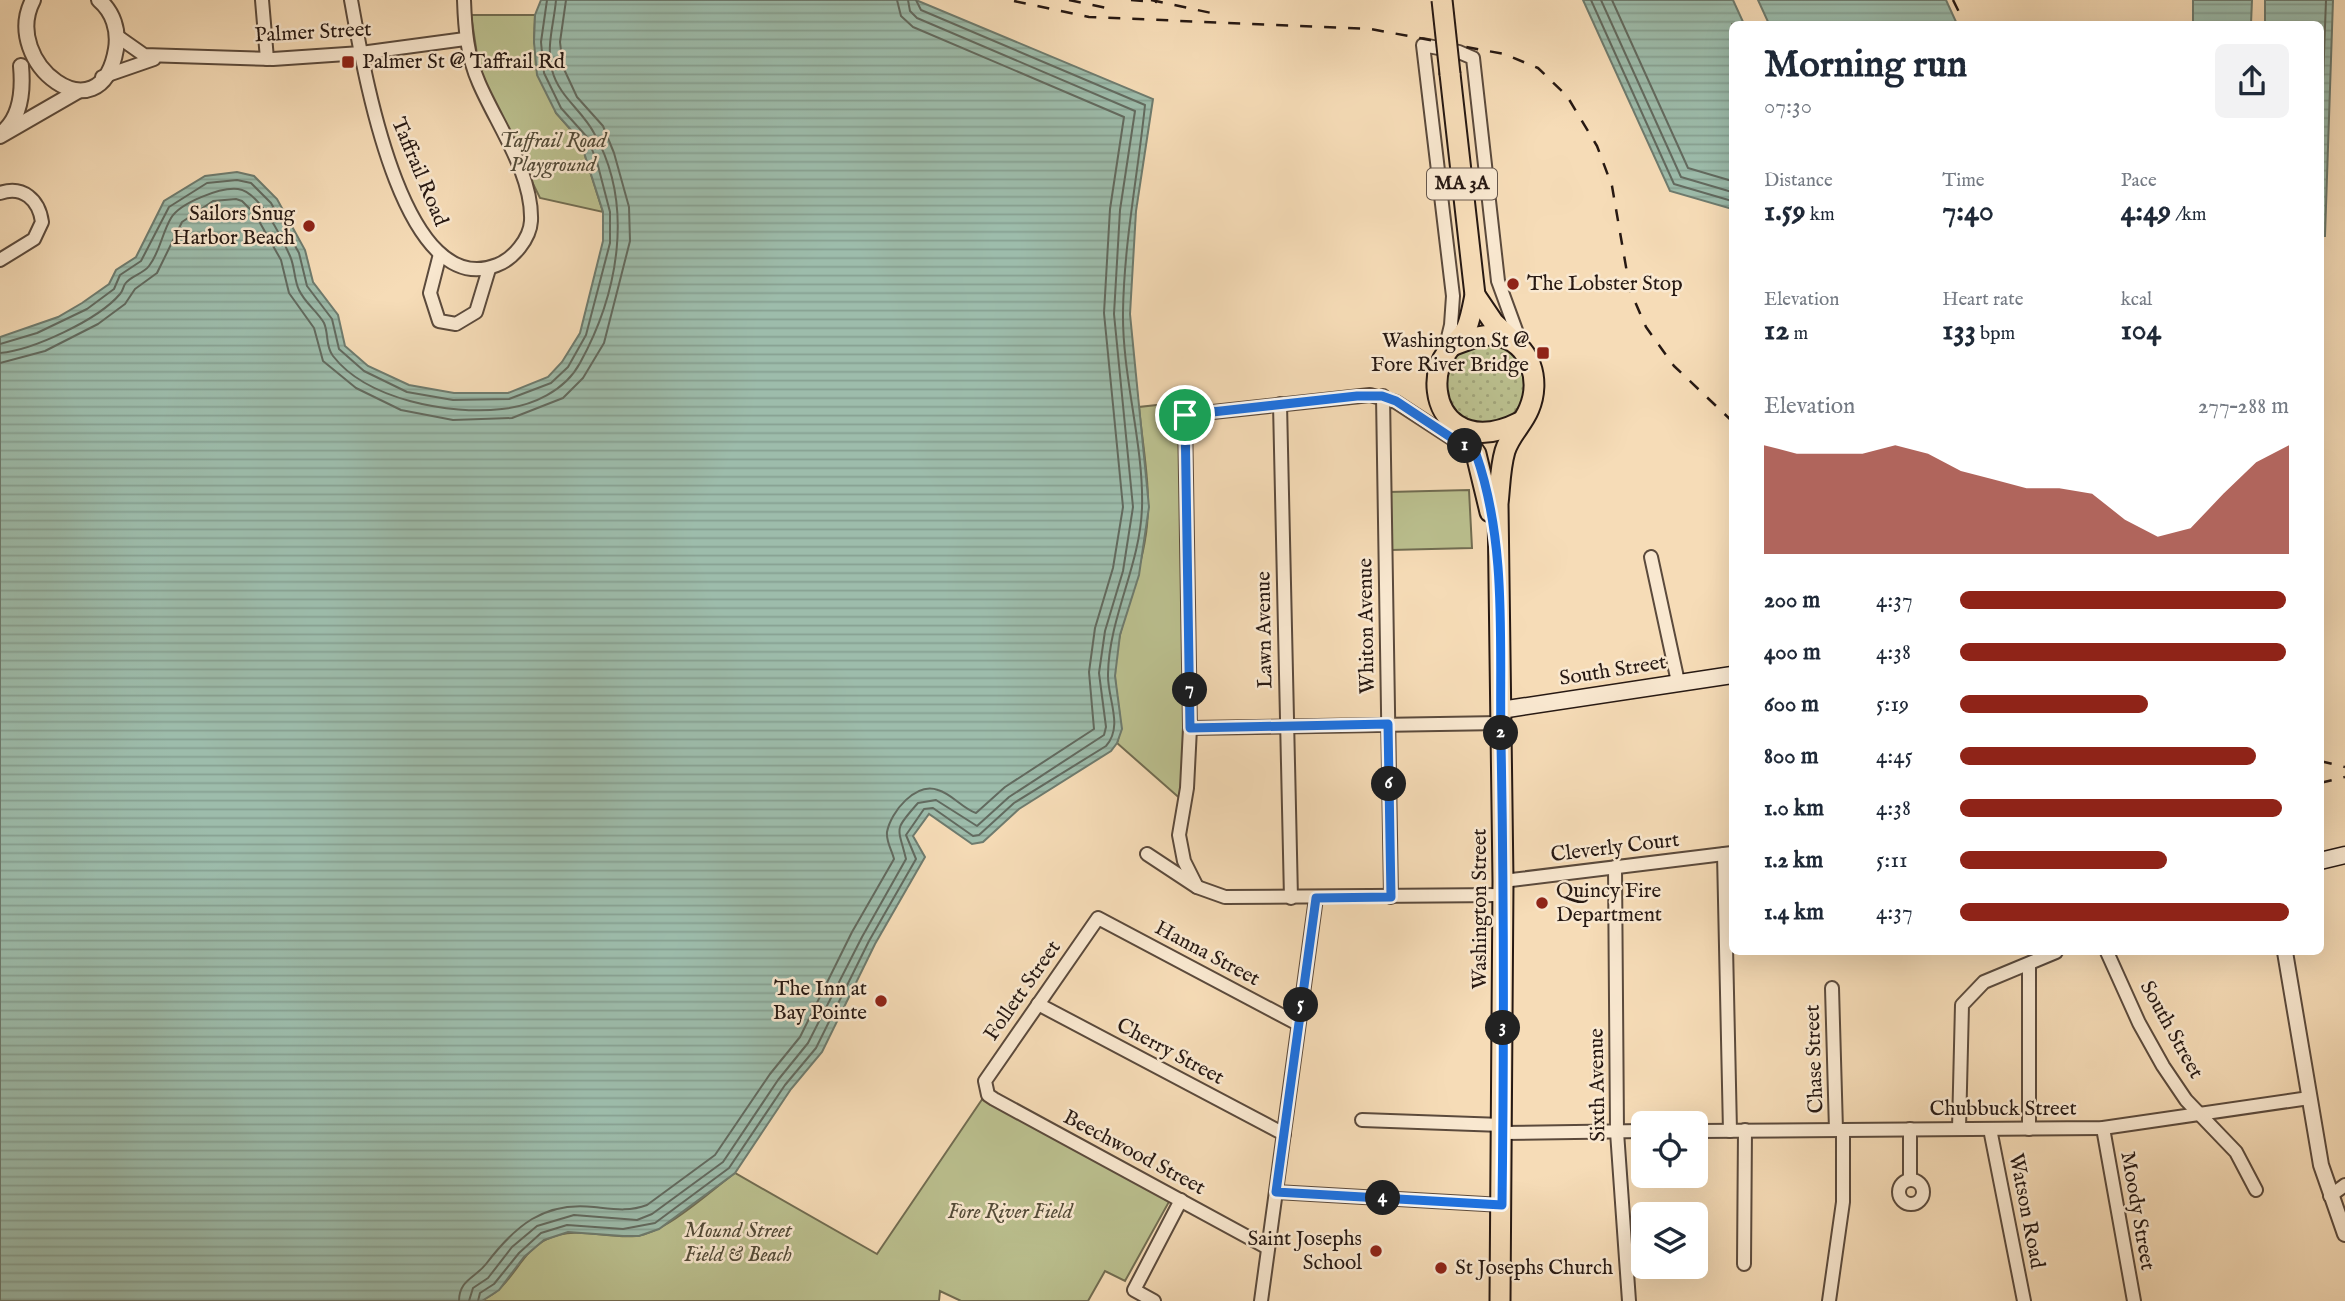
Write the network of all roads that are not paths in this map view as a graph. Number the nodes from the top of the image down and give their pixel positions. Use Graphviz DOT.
graph roads {
  1 [pos="33,0"];
  2 [pos="99,0"];
  3 [pos="262,0"];
  4 [pos="351,0"];
  5 [pos="464,0"];
  6 [pos="1442,0"];
  7 [pos="117,36"];
  8 [pos="465,39"];
  9 [pos="361,53"];
  10 [pos="162,57"];
  11 [pos="267,59"];
  12 [pos="21,64"];
  13 [pos="101,77"];
  14 [pos="85,87"];
  15 [pos="0,135"];
  16 [pos="0,192"];
  17 [pos="440,254"];
  18 [pos="0,260"];
  19 [pos="489,268"];
  20 [pos="1475,295"];
  21 [pos="1519,347"];
  22 [pos="1447,352"];
  23 [pos="1382,396"];
  24 [pos="1280,404"];
  25 [pos="1520,422"];
  26 [pos="1455,424"];
  27 [pos="1476,454"];
  28 [pos="1651,557"];
  29 [pos="1497,558"];
  30 [pos="1729,675"];
  31 [pos="1678,682"];
  32 [pos="1501,716"];
  33 [pos="1388,724"];
  34 [pos="1286,726"];
  35 [pos="1190,728"];
  36 [pos="1147,854"];
  37 [pos="1728,854"];
  38 [pos="2345,855"];
  39 [pos="2324,861"];
  40 [pos="1615,867"];
  41 [pos="1197,887"];
  42 [pos="1503,888"];
  43 [pos="1391,897"];
  44 [pos="1291,898"];
  45 [pos="1316,898"];
  46 [pos="1098,918"];
  47 [pos="2049,955"];
  48 [pos="2108,955"];
  49 [pos="2285,955"];
  50 [pos="2029,964"];
  51 [pos="1832,988"];
  52 [pos="1038,1004"];
  53 [pos="1298,1024"];
  54 [pos="985,1088"];
  55 [pos="2309,1098"];
  56 [pos="2199,1114"];
  57 [pos="1362,1120"];
  58 [pos="2103,1128"];
  59 [pos="1502,1129"];
  60 [pos="1910,1129"];
  61 [pos="1959,1129"];
  62 [pos="1990,1129"];
  63 [pos="2029,1129"];
  64 [pos="1745,1130"];
  65 [pos="1839,1130"];
  66 [pos="1708,1131"];
  67 [pos="1730,1131"];
  68 [pos="1617,1132"];
  69 [pos="1631,1132"];
  70 [pos="1284,1134"];
  71 [pos="1910,1180"];
  72 [pos="2345,1185"];
  73 [pos="2256,1190"];
  74 [pos="1276,1192"];
  75 [pos="2330,1196"];
  76 [pos="1181,1200"];
  77 [pos="1502,1205"];
  78 [pos="2343,1230"];
  79 [pos="1268,1248"];
  80 [pos="1744,1264"];
  81 [pos="1154,1301"];
  82 [pos="1261,1301"];
  83 [pos="1500,1301"];
  84 [pos="1629,1301"];
  85 [pos="1829,1301"];
  86 [pos="2024,1301"];
  87 [pos="2134,1301"];
  1 -- 12 [label="street"];
  2 -- 7 [label="street"];
  3 -- 11 [label="street"];
  4 -- 9 [label="street, Taffrail Road"];
  5 -- 8 [label="street"];
  6 -- 20 [label="main road, MA 3A, bridge"];
  7 -- 10 [label="street, Palmer Street"];
  7 -- 13 [label="street"];
  8 -- 9 [label="street, Palmer Street"];
  8 -- 19 [label="street"];
  9 -- 11 [label="street, Palmer Street"];
  9 -- 17 [label="street, Taffrail Road"];
  10 -- 11 [label="street, Palmer Street"];
  10 -- 13 [label="street, Palmer Street"];
  12 -- 14 [label="street"];
  12 -- 15 [label="street"];
  13 -- 14 [label="street"];
  14 -- 15 [label="street"];
  16 -- 18 [label="street"];
  17 -- 19 [label="street, Taffrail Road"];
  17 -- 19 [label="street"];
  20 -- 21 [label="main road, MA 3A"];
  20 -- 22 [label="main road, MA 3A"];
  21 -- 22 [label="main road"];
  21 -- 22 [label="street"];
  21 -- 25 [label="main road, MA 3A"];
  22 -- 26 [label="main road, MA 3A"];
  23 -- 24 [label="street"];
  23 -- 27 [label="street"];
  23 -- 33 [label="street, Whiton Avenue"];
  24 -- 34 [label="street, Lawn Avenue"];
  24 -- 35 [label="street"];
  25 -- 26 [label="main road"];
  25 -- 29 [label="main road, Washington Street / MA 3A"];
  26 -- 27 [label="main road, Washington Street / MA 3A"];
  27 -- 29 [label="main road, Washington Street / MA 3A"];
  28 -- 31 [label="street"];
  29 -- 32 [label="main road, Washington Street / MA 3A"];
  30 -- 31 [label="main road, South Street"];
  31 -- 32 [label="main road, South Street"];
  32 -- 33 [label="street"];
  32 -- 42 [label="main road, Washington Street / MA 3A"];
  33 -- 34 [label="street"];
  33 -- 43 [label="street, Whiton Avenue"];
  34 -- 35 [label="street"];
  34 -- 44 [label="street, Lawn Avenue"];
  35 -- 41 [label="street"];
  36 -- 41 [label="street, Cleverly Court"];
  37 -- 40 [label="street, Cleverly Court"];
  37 -- 67 [label="street"];
  38 -- 39 [label="main road"];
  40 -- 42 [label="street, Cleverly Court"];
  40 -- 68 [label="street, Sixth Avenue"];
  41 -- 44 [label="street, Cleverly Court"];
  42 -- 43 [label="street, Cleverly Court"];
  42 -- 59 [label="main road, Washington Street / MA 3A"];
  43 -- 45 [label="street, Cleverly Court"];
  44 -- 45 [label="street, Cleverly Court"];
  45 -- 53 [label="street"];
  46 -- 52 [label="street, Follett Street"];
  46 -- 53 [label="street, Hanna Street"];
  47 -- 50 [label="street"];
  48 -- 56 [label="street, South Street"];
  49 -- 55 [label="street"];
  50 -- 61 [label="street"];
  50 -- 63 [label="street"];
  51 -- 65 [label="street, Chase Street"];
  52 -- 54 [label="street, Follett Street"];
  52 -- 70 [label="street, Cherry Street"];
  53 -- 70 [label="street"];
  54 -- 76 [label="street, Beechwood Street"];
  55 -- 56 [label="street, Chubbuck Street"];
  55 -- 75 [label="street"];
  56 -- 58 [label="street, Chubbuck Street"];
  56 -- 73 [label="street, South Street"];
  57 -- 59 [label="street"];
  58 -- 63 [label="street, Chubbuck Street"];
  58 -- 87 [label="street, Moody Street"];
  59 -- 68 [label="street"];
  59 -- 77 [label="main road, Washington Street / MA 3A"];
  60 -- 61 [label="street, Chubbuck Street"];
  60 -- 65 [label="street, Chubbuck Street"];
  60 -- 71 [label="street"];
  61 -- 62 [label="street, Chubbuck Street"];
  62 -- 63 [label="street, Chubbuck Street"];
  62 -- 86 [label="street, Watson Road"];
  64 -- 65 [label="street, Chubbuck Street"];
  64 -- 67 [label="street, Chubbuck Street"];
  64 -- 80 [label="street"];
  65 -- 85 [label="street, Chase Street"];
  66 -- 67 [label="street, Chubbuck Street"];
  68 -- 69 [label="street"];
  68 -- 84 [label="street, Sixth Avenue"];
  70 -- 74 [label="street"];
  72 -- 75 [label="street"];
  74 -- 77 [label="street"];
  74 -- 79 [label="street"];
  75 -- 78 [label="street"];
  76 -- 79 [label="street, Beechwood Street"];
  76 -- 81 [label="street"];
  77 -- 83 [label="main road, Washington Street / MA 3A"];
  79 -- 82 [label="street"];
}
